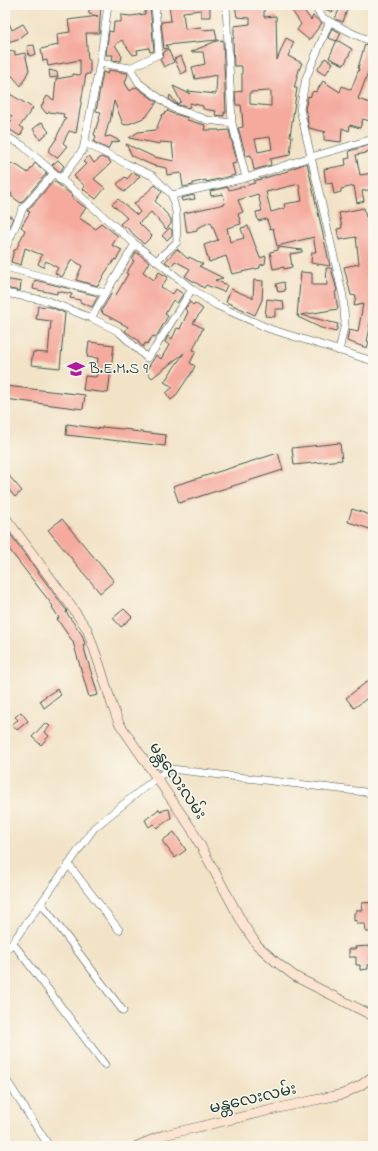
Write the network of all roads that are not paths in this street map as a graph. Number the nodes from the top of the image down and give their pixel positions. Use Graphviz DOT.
graph roads {
  1 [pos="108,5"];
  2 [pos="155,5"];
  3 [pos="226,5"];
  4 [pos="313,5"];
  5 [pos="330,21"];
  6 [pos="373,42"];
  7 [pos="100,63"];
  8 [pos="130,68"];
  9 [pos="232,123"];
  10 [pos="5,136"];
  11 [pos="373,139"];
  12 [pos="85,143"];
  13 [pos="311,157"];
  14 [pos="54,173"];
  15 [pos="246,178"];
  16 [pos="60,180"];
  17 [pos="172,195"];
  18 [pos="134,244"];
  19 [pos="5,250"];
  20 [pos="156,261"];
  21 [pos="5,267"];
  22 [pos="192,289"];
  23 [pos="5,293"];
  24 [pos="106,293"];
  25 [pos="91,318"];
  26 [pos="339,351"];
  27 [pos="373,361"];
  28 [pos="5,517"];
  29 [pos="145,762"];
  30 [pos="171,769"];
  31 [pos="156,778"];
  32 [pos="373,793"];
  33 [pos="69,866"];
  34 [pos="41,903"];
  35 [pos="119,930"];
  36 [pos="13,943"];
  37 [pos="5,950"];
  38 [pos="122,1011"];
  39 [pos="373,1016"];
  40 [pos="105,1065"];
  41 [pos="373,1076"];
  42 [pos="5,1078"];
  43 [pos="49,1146"];
  44 [pos="137,1146"];
  1 -- 7 [label="street"];
  2 -- 8 [label="street"];
  3 -- 9 [label="street"];
  4 -- 5 [label="street"];
  5 -- 6 [label="street"];
  5 -- 13 [label="street"];
  7 -- 8 [label="street"];
  7 -- 12 [label="street"];
  8 -- 9 [label="street"];
  9 -- 15 [label="street"];
  10 -- 14 [label="street"];
  11 -- 13 [label="street"];
  12 -- 16 [label="street"];
  12 -- 17 [label="street"];
  13 -- 15 [label="street"];
  13 -- 26 [label="street"];
  14 -- 16 [label="street"];
  14 -- 19 [label="street"];
  15 -- 17 [label="street"];
  16 -- 18 [label="street"];
  17 -- 20 [label="street"];
  18 -- 20 [label="street"];
  18 -- 24 [label="street"];
  20 -- 22 [label="street"];
  21 -- 24 [label="street"];
  22 -- 25 [label="street"];
  22 -- 26 [label="street"];
  23 -- 25 [label="street"];
  24 -- 25 [label="street"];
  26 -- 27 [label="street"];
  28 -- 29 [label="main road, မန္တလေးလမ်း"];
  29 -- 30 [label="street"];
  29 -- 31 [label="main road, မန္တလေးလမ်း"];
  30 -- 31 [label="street"];
  30 -- 32 [label="street"];
  31 -- 33 [label="street"];
  31 -- 39 [label="main road, မန္တလေးလမ်း"];
  33 -- 34 [label="street"];
  33 -- 35 [label="street"];
  34 -- 36 [label="street"];
  34 -- 38 [label="street"];
  36 -- 37 [label="street"];
  36 -- 40 [label="street"];
  41 -- 44 [label="main road, မန္တလေးလမ်း"];
  42 -- 43 [label="street"];
}
